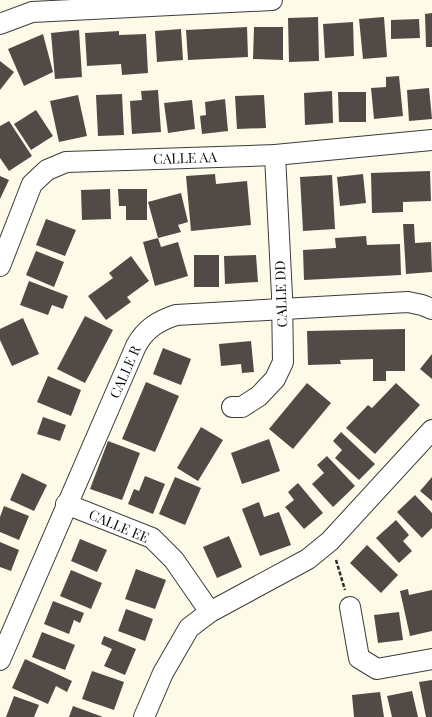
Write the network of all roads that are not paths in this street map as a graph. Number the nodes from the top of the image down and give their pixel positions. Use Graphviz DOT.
graph roads {
  1 [pos="266,0"];
  2 [pos="272,0"];
  3 [pos="0,24"];
  4 [pos="432,140"];
  5 [pos="275,155"];
  6 [pos="0,266"];
  7 [pos="282,309"];
  8 [pos="432,309"];
  9 [pos="232,407"];
  10 [pos="432,430"];
  11 [pos="66,504"];
  12 [pos="350,607"];
  13 [pos="210,612"];
  14 [pos="432,659"];
  15 [pos="0,660"];
  16 [pos="144,717"];
  1 -- 2 [label="street"];
  1 -- 3 [label="street"];
  4 -- 5 [label="street, CALLE AA"];
  5 -- 6 [label="street, CALLE AA"];
  5 -- 7 [label="street, CALLE DD"];
  7 -- 8 [label="street, CALLE R"];
  7 -- 9 [label="street, CALLE DD"];
  7 -- 11 [label="street, CALLE R"];
  10 -- 13 [label="street"];
  11 -- 13 [label="street, CALLE EE"];
  11 -- 15 [label="street, CALLE R"];
  12 -- 14 [label="street"];
  13 -- 16 [label="street"];
}
